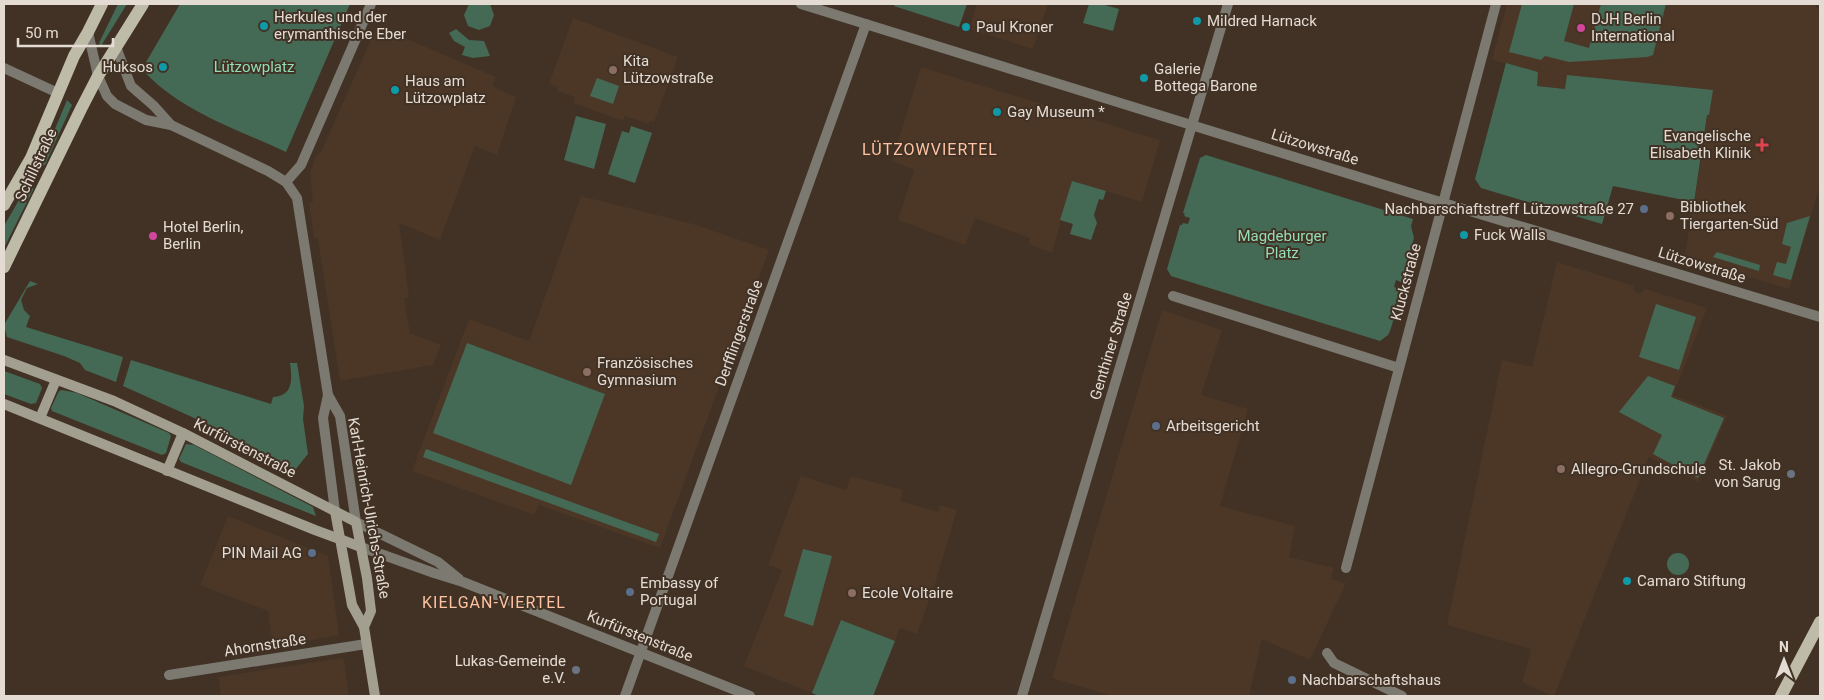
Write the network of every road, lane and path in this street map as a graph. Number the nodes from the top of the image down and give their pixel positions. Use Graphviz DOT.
graph roads {
  1 [pos="102,4"];
  2 [pos="143,4"];
  3 [pos="372,4"];
  4 [pos="801,4"];
  5 [pos="1228,4"];
  6 [pos="1496,4"];
  7 [pos="866,24"];
  8 [pos="88,32"];
  9 [pos="116,47"];
  10 [pos="4,68"];
  11 [pos="98,76"];
  12 [pos="58,93"];
  13 [pos="1192,124"];
  14 [pos="171,125"];
  15 [pos="286,182"];
  16 [pos="1443,202"];
  17 [pos="4,205"];
  18 [pos="4,268"];
  19 [pos="1173,296"];
  20 [pos="1820,317"];
  21 [pos="4,360"];
  22 [pos="1399,368"];
  23 [pos="56,380"];
  24 [pos="328,395"];
  25 [pos="4,404"];
  26 [pos="40,418"];
  27 [pos="183,432"];
  28 [pos="168,471"];
  29 [pos="336,511"];
  30 [pos="356,522"];
  31 [pos="342,540"];
  32 [pos="361,547"];
  33 [pos="1346,568"];
  34 [pos="463,582"];
  35 [pos="1820,622"];
  36 [pos="364,627"];
  37 [pos="366,644"];
  38 [pos="641,653"];
  39 [pos="1327,653"];
  40 [pos="169,675"];
  41 [pos="375,696"];
  42 [pos="625,696"];
  43 [pos="750,696"];
  44 [pos="1022,696"];
  45 [pos="1402,696"];
  46 [pos="1781,696"];
  1 -- 8 [label="main road"];
  2 -- 9 [label="main road"];
  3 -- 15 [label="street"];
  4 -- 7 [label="street, Lützowstraße"];
  5 -- 13 [label="street, Genthiner Straße"];
  6 -- 16 [label="street, Kluckstraße"];
  7 -- 13 [label="street, Lützowstraße"];
  7 -- 38 [label="street, Derfflingerstraße"];
  8 -- 11 [label="street"];
  8 -- 12 [label="main road"];
  9 -- 11 [label="main road"];
  9 -- 14 [label="street"];
  10 -- 12 [label="street"];
  11 -- 14 [label="street"];
  11 -- 18 [label="main road, Schillstraße"];
  12 -- 17 [label="main road, Schillstraße"];
  13 -- 16 [label="street, Lützowstraße"];
  13 -- 44 [label="street, Genthiner Straße"];
  14 -- 15 [label="street"];
  15 -- 24 [label="street, Karl-Heinrich-Ulrichs-Straße"];
  16 -- 20 [label="street, Lützowstraße"];
  16 -- 22 [label="street, Kluckstraße"];
  19 -- 22 [label="street"];
  21 -- 23 [label="main road, Kurfürstenstraße"];
  22 -- 33 [label="street, Kluckstraße"];
  23 -- 26 [label="main road"];
  23 -- 27 [label="main road, Kurfürstenstraße"];
  24 -- 29 [label="street, Karl-Heinrich-Ulrichs-Straße"];
  24 -- 30 [label="street, Karl-Heinrich-Ulrichs-Straße"];
  25 -- 26 [label="main road, Kurfürstenstraße"];
  26 -- 28 [label="main road, Kurfürstenstraße"];
  27 -- 28 [label="main road"];
  27 -- 29 [label="main road, Kurfürstenstraße"];
  28 -- 31 [label="main road, Kurfürstenstraße"];
  29 -- 30 [label="main road, Kurfürstenstraße"];
  29 -- 31 [label="main road, Karl-Heinrich-Ulrichs-Straße"];
  30 -- 32 [label="main road, Karl-Heinrich-Ulrichs-Straße"];
  30 -- 34 [label="street, Kurfürstenstraße"];
  31 -- 32 [label="main road, Kurfürstenstraße"];
  31 -- 36 [label="main road, Karl-Heinrich-Ulrichs-Straße"];
  32 -- 34 [label="street, Kurfürstenstraße"];
  32 -- 36 [label="main road, Karl-Heinrich-Ulrichs-Straße"];
  34 -- 38 [label="street, Kurfürstenstraße"];
  35 -- 46 [label="main road"];
  36 -- 37 [label="main road, Karl-Heinrich-Ulrichs-Straße"];
  37 -- 40 [label="street, Ahornstraße"];
  37 -- 41 [label="main road, Karl-Heinrich-Ulrichs-Straße"];
  38 -- 42 [label="street, Derfflingerstraße"];
  38 -- 43 [label="street, Kurfürstenstraße"];
  39 -- 45 [label="street"];
}
